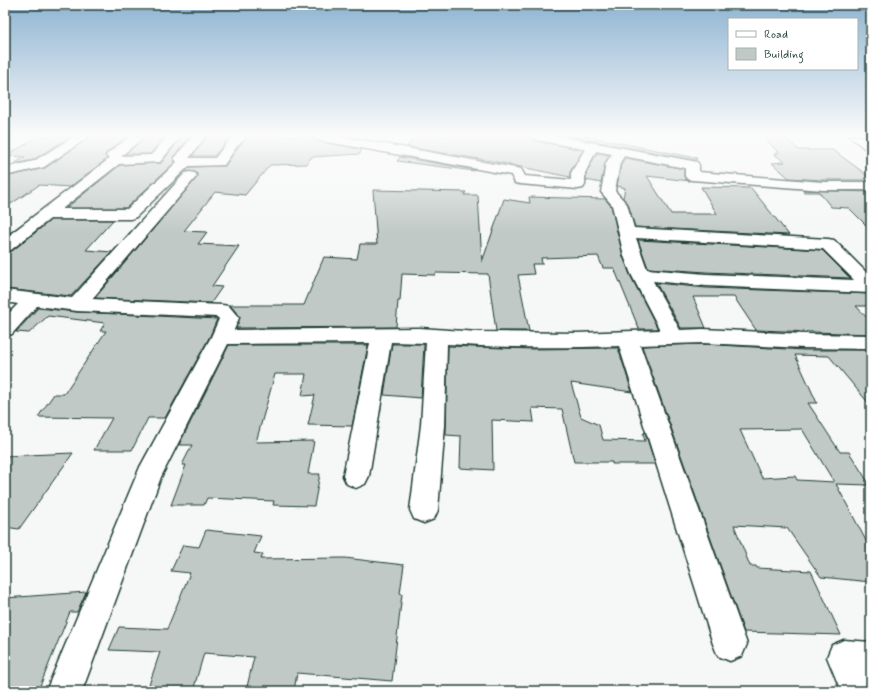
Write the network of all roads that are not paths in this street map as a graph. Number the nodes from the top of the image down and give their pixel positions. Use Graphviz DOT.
graph roads {
  1 [pos="20,168"];
  2 [pos="105,168"];
  3 [pos="189,168"];
  4 [pos="497,168"];
  5 [pos="580,168"];
  6 [pos="612,168"];
  7 [pos="692,168"];
  8 [pos="5,172"];
  9 [pos="871,186"];
  10 [pos="46,214"];
  11 [pos="627,233"];
  12 [pos="5,246"];
  13 [pos="640,274"];
  14 [pos="871,287"];
  15 [pos="5,296"];
  16 [pos="33,299"];
  17 [pos="77,305"];
  18 [pos="5,328"];
  19 [pos="382,335"];
  20 [pos="437,336"];
  21 [pos="221,337"];
  22 [pos="674,337"];
  23 [pos="627,338"];
  24 [pos="871,342"];
  25 [pos="356,476"];
  26 [pos="424,510"];
  27 [pos="730,644"];
  28 [pos="871,659"];
  29 [pos="64,691"];
  30 [pos="859,691"];
  1 -- 8 [label="street"];
  2 -- 10 [label="street"];
  3 -- 10 [label="street"];
  3 -- 17 [label="street"];
  4 -- 5 [label="street"];
  6 -- 11 [label="street"];
  7 -- 9 [label="street"];
  10 -- 12 [label="street"];
  11 -- 13 [label="street"];
  11 -- 14 [label="street"];
  13 -- 14 [label="street"];
  13 -- 22 [label="street"];
  15 -- 16 [label="street"];
  16 -- 17 [label="street"];
  16 -- 18 [label="street"];
  17 -- 21 [label="street"];
  19 -- 20 [label="street"];
  19 -- 21 [label="street"];
  19 -- 25 [label="street"];
  20 -- 23 [label="street"];
  20 -- 26 [label="street"];
  21 -- 29 [label="street"];
  22 -- 23 [label="street"];
  22 -- 24 [label="street"];
  23 -- 27 [label="street"];
  28 -- 30 [label="street"];
}
